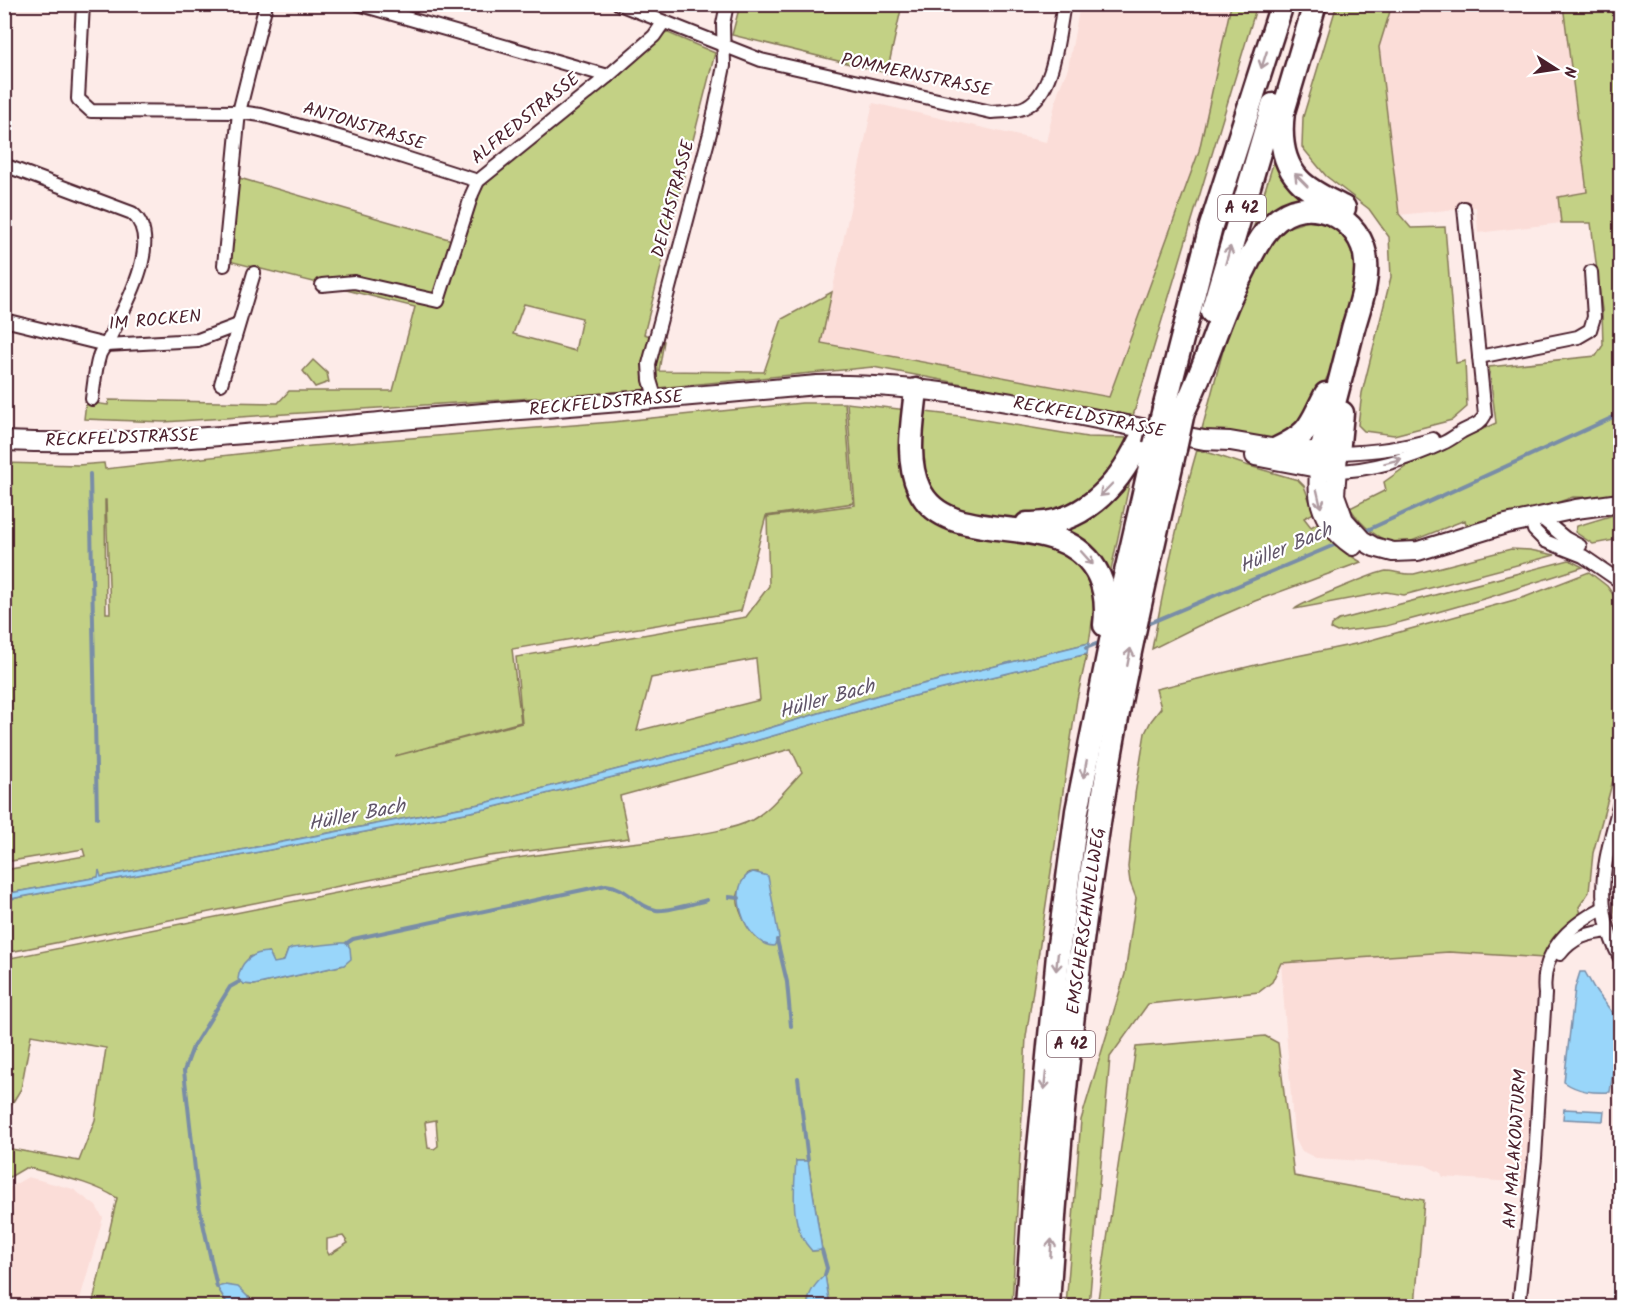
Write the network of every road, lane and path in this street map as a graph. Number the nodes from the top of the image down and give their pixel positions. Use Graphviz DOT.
graph roads {
  1 [pos="83,4"];
  2 [pos="266,4"];
  3 [pos="358,4"];
  4 [pos="619,4"];
  5 [pos="727,4"];
  6 [pos="1064,4"];
  7 [pos="1282,4"];
  8 [pos="1305,4"];
  9 [pos="1315,4"];
  10 [pos="663,23"];
  11 [pos="724,46"];
  12 [pos="608,76"];
  13 [pos="238,112"];
  14 [pos="4,165"];
  15 [pos="478,181"];
  16 [pos="1464,208"];
  17 [pos="224,265"];
  18 [pos="1591,272"];
  19 [pos="254,273"];
  20 [pos="322,285"];
  21 [pos="4,320"];
  22 [pos="238,325"];
  23 [pos="106,345"];
  24 [pos="1479,357"];
  25 [pos="1345,361"];
  26 [pos="221,384"];
  27 [pos="924,391"];
  28 [pos="92,399"];
  29 [pos="656,400"];
  30 [pos="1166,409"];
  31 [pos="1463,431"];
  32 [pos="1204,440"];
  33 [pos="4,441"];
  34 [pos="1156,445"];
  35 [pos="1277,449"];
  36 [pos="1328,461"];
  37 [pos="1620,502"];
  38 [pos="1620,509"];
  39 [pos="1539,523"];
  40 [pos="1619,582"];
  41 [pos="1111,618"];
  42 [pos="1620,802"];
  43 [pos="1604,908"];
  44 [pos="1609,931"];
  45 [pos="1620,958"];
  46 [pos="1545,994"];
  47 [pos="1027,1306"];
  48 [pos="1048,1306"];
  49 [pos="1520,1306"];
  1 -- 13 [label="street, ANTONSTRASSE"];
  2 -- 13 [label="street"];
  3 -- 12 [label="street"];
  4 -- 10 [label="street, POMMERNSTRASSE"];
  5 -- 11 [label="street, DEICHSTRASSE"];
  6 -- 11 [label="street, POMMERNSTRASSE"];
  7 -- 30 [label="highway, A 42, one-way"];
  30 -- 8 [label="highway, A 42, one-way"];
  36 -- 9 [label="highway, one-way"];
  10 -- 11 [label="street, POMMERNSTRASSE"];
  10 -- 12 [label="street, ALFREDSTRASSE"];
  11 -- 29 [label="street, DEICHSTRASSE"];
  12 -- 15 [label="street, ALFREDSTRASSE"];
  13 -- 15 [label="street, ANTONSTRASSE"];
  13 -- 17 [label="street"];
  14 -- 23 [label="street"];
  15 -- 20 [label="street, ALFREDSTRASSE"];
  16 -- 24 [label="street, RECKFELDSTRASSE"];
  18 -- 24 [label="street"];
  19 -- 22 [label="street"];
  21 -- 23 [label="street, IM ROCKEN"];
  22 -- 23 [label="street, IM ROCKEN"];
  22 -- 26 [label="street"];
  23 -- 28 [label="street"];
  24 -- 31 [label="street, RECKFELDSTRASSE"];
  25 -- 30 [label="highway"];
  25 -- 35 [label="highway"];
  25 -- 36 [label="highway"];
  27 -- 29 [label="street, RECKFELDSTRASSE"];
  27 -- 32 [label="street, RECKFELDSTRASSE"];
  34 -- 27 [label="highway, one-way"];
  27 -- 41 [label="highway, one-way"];
  29 -- 33 [label="street, RECKFELDSTRASSE"];
  30 -- 34 [label="highway, A 42, bridge"];
  30 -- 34 [label="highway"];
  31 -- 36 [label="street, RECKFELDSTRASSE"];
  36 -- 31 [label="street, RECKFELDSTRASSE, one-way"];
  32 -- 35 [label="street, RECKFELDSTRASSE"];
  32 -- 36 [label="street, RECKFELDSTRASSE"];
  34 -- 41 [label="highway, A 42"];
  48 -- 34 [label="highway, EMSCHERSCHNELLWEG / A 42, one-way"];
  35 -- 36 [label="street, RECKFELDSTRASSE"];
  36 -- 39 [label="street"];
  37 -- 39 [label="street"];
  38 -- 39 [label="street"];
  39 -- 40 [label="street"];
  41 -- 47 [label="highway, EMSCHERSCHNELLWEG / A 42, one-way"];
  42 -- 43 [label="street"];
  43 -- 44 [label="street"];
  43 -- 46 [label="street, AM MALAKOWTURM"];
  44 -- 45 [label="street"];
  44 -- 46 [label="street, AM MALAKOWTURM"];
  46 -- 49 [label="street, AM MALAKOWTURM"];
}
